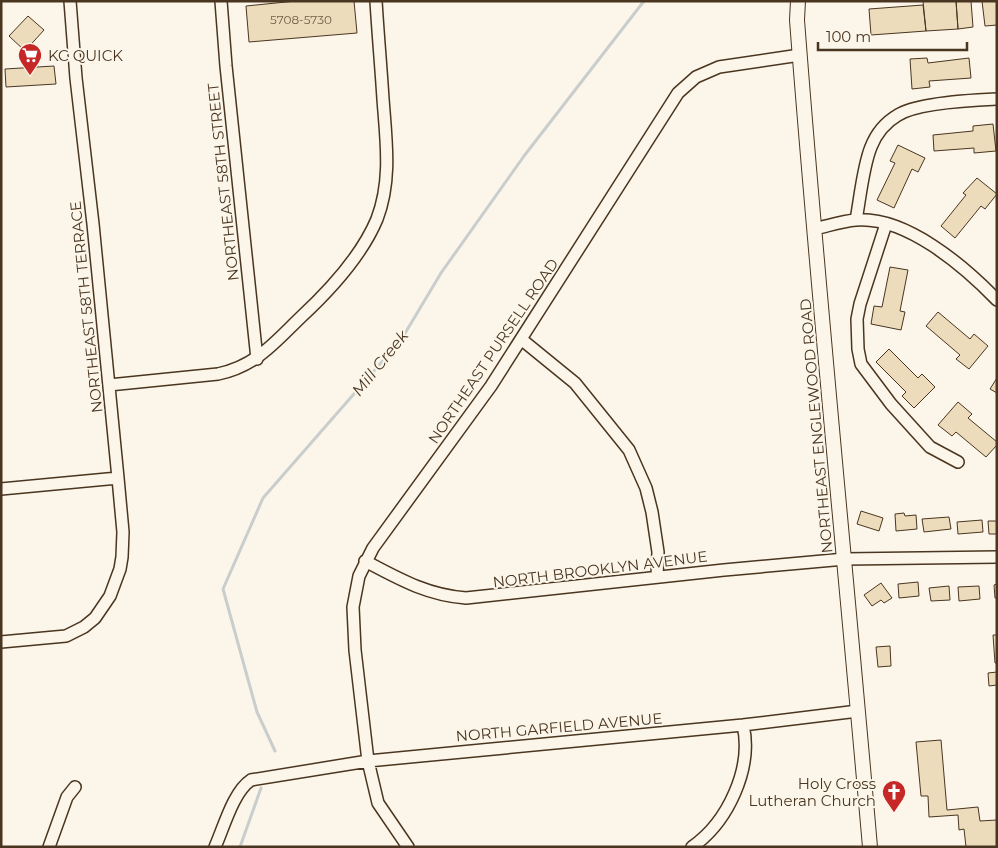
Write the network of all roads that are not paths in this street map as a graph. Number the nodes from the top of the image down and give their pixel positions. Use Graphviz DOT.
graph roads {
  1 [pos="70,1"];
  2 [pos="221,1"];
  3 [pos="376,1"];
  4 [pos="798,1"];
  5 [pos="800,55"];
  6 [pos="997,99"];
  7 [pos="856,220"];
  8 [pos="886,224"];
  9 [pos="814,228"];
  10 [pos="997,300"];
  11 [pos="521,339"];
  12 [pos="257,359"];
  13 [pos="109,385"];
  14 [pos="958,462"];
  15 [pos="118,478"];
  16 [pos="1,488"];
  17 [pos="997,557"];
  18 [pos="846,559"];
  19 [pos="365,561"];
  20 [pos="657,577"];
  21 [pos="1,642"];
  22 [pos="858,711"];
  23 [pos="743,725"];
  24 [pos="368,761"];
  25 [pos="75,787"];
  26 [pos="49,847"];
  27 [pos="215,847"];
  28 [pos="408,847"];
  29 [pos="692,847"];
  30 [pos="870,847"];
  1 -- 13 [label="street, NORTHEAST 58TH TERRACE"];
  2 -- 12 [label="street, NORTHEAST 58TH STREET"];
  3 -- 12 [label="street"];
  4 -- 5 [label="main road, NORTHEAST ENGLEWOOD ROAD"];
  5 -- 9 [label="main road, NORTHEAST ENGLEWOOD ROAD"];
  5 -- 11 [label="street, NORTHEAST PURSELL ROAD"];
  6 -- 7 [label="street"];
  7 -- 8 [label="street"];
  7 -- 9 [label="street"];
  8 -- 10 [label="street"];
  8 -- 14 [label="street"];
  9 -- 18 [label="main road, NORTHEAST ENGLEWOOD ROAD"];
  11 -- 19 [label="street, NORTHEAST PURSELL ROAD"];
  11 -- 20 [label="street"];
  12 -- 13 [label="street"];
  13 -- 15 [label="street, NORTHEAST 58TH TERRACE"];
  15 -- 16 [label="street"];
  15 -- 21 [label="street, NORTHEAST 58TH TERRACE"];
  17 -- 18 [label="street"];
  18 -- 20 [label="street, NORTH BROOKLYN AVENUE"];
  18 -- 22 [label="main road, NORTHEAST ENGLEWOOD ROAD"];
  19 -- 20 [label="street, NORTH BROOKLYN AVENUE"];
  19 -- 24 [label="street, NORTHEAST PURSELL ROAD"];
  22 -- 23 [label="street, NORTH GARFIELD AVENUE"];
  22 -- 30 [label="main road, NORTHEAST ENGLEWOOD ROAD"];
  23 -- 24 [label="street, NORTH GARFIELD AVENUE"];
  23 -- 29 [label="street"];
  24 -- 27 [label="street, NORTH GARFIELD AVENUE"];
  24 -- 28 [label="street, NORTHEAST PURSELL ROAD"];
  25 -- 26 [label="street"];
}
